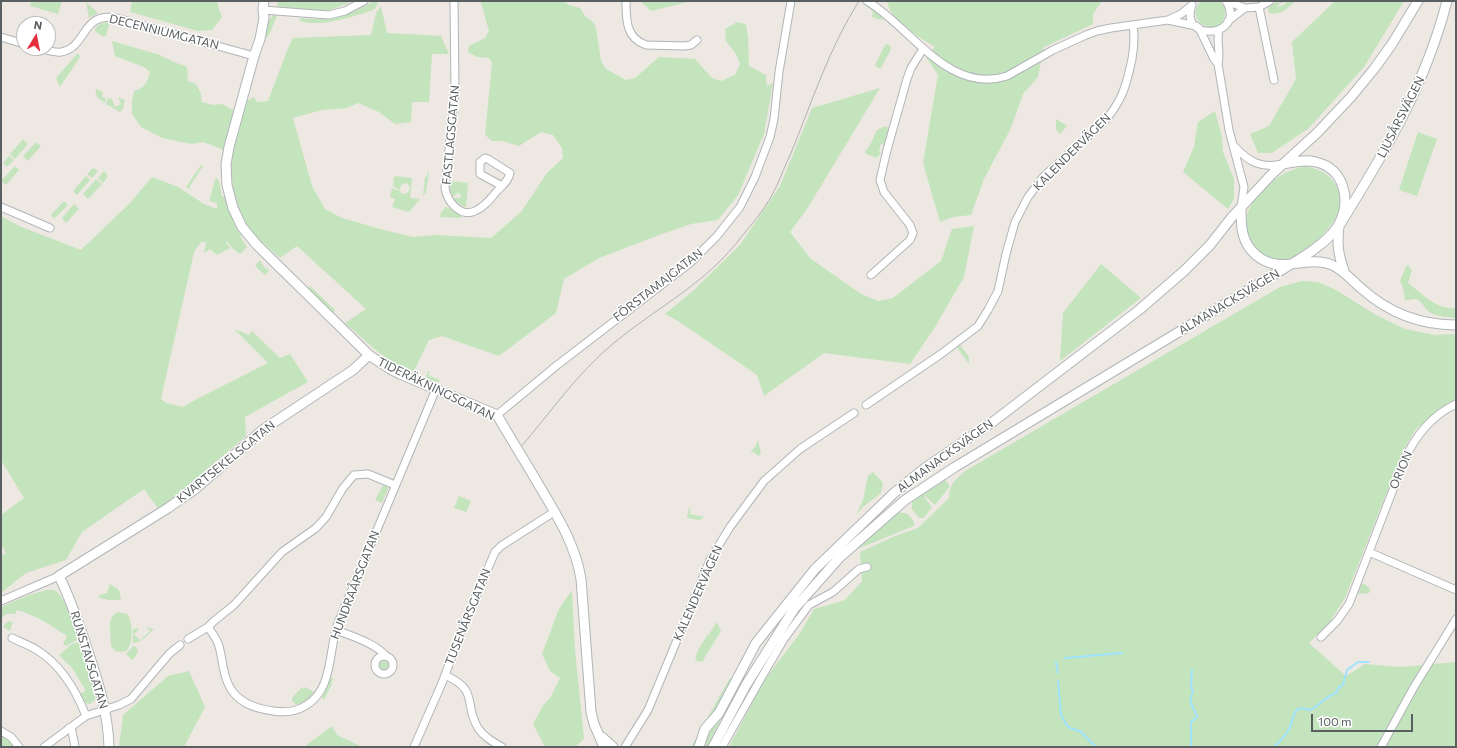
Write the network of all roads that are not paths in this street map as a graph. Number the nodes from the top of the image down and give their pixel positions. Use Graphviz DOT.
graph roads {
  1 [pos="364,1"];
  2 [pos="454,1"];
  3 [pos="626,1"];
  4 [pos="791,1"];
  5 [pos="867,1"];
  6 [pos="1226,1"];
  7 [pos="1270,1"];
  8 [pos="1418,1"];
  9 [pos="1447,1"];
  10 [pos="1194,3"];
  11 [pos="263,5"];
  12 [pos="1260,7"];
  13 [pos="1245,8"];
  14 [pos="1168,20"];
  15 [pos="1228,21"];
  16 [pos="1133,25"];
  17 [pos="1197,27"];
  18 [pos="1219,30"];
  19 [pos="1,37"];
  20 [pos="697,40"];
  21 [pos="16,42"];
  22 [pos="923,50"];
  23 [pos="56,52"];
  24 [pos="254,56"];
  25 [pos="1218,64"];
  26 [pos="1274,80"];
  27 [pos="1232,144"];
  28 [pos="1283,164"];
  29 [pos="502,186"];
  30 [pos="1,207"];
  31 [pos="1241,208"];
  32 [pos="1339,226"];
  33 [pos="50,228"];
  34 [pos="1291,265"];
  35 [pos="1344,271"];
  36 [pos="870,275"];
  37 [pos="1456,325"];
  38 [pos="369,355"];
  39 [pos="436,389"];
  40 [pos="1456,404"];
  41 [pos="866,405"];
  42 [pos="854,413"];
  43 [pos="497,416"];
  44 [pos="395,485"];
  45 [pos="554,512"];
  46 [pos="1369,552"];
  47 [pos="867,567"];
  48 [pos="59,576"];
  49 [pos="1456,590"];
  50 [pos="1,601"];
  51 [pos="1456,619"];
  52 [pos="208,627"];
  53 [pos="336,630"];
  54 [pos="1321,637"];
  55 [pos="12,638"];
  56 [pos="188,640"];
  57 [pos="180,645"];
  58 [pos="386,656"];
  59 [pos="445,675"];
  60 [pos="106,710"];
  61 [pos="86,716"];
  62 [pos="69,728"];
  63 [pos="1,731"];
  64 [pos="599,735"];
  65 [pos="500,746"];
  66 [pos="19,747"];
  67 [pos="44,747"];
  68 [pos="75,747"];
  69 [pos="109,747"];
  70 [pos="414,747"];
  71 [pos="604,747"];
  72 [pos="613,747"];
  73 [pos="625,747"];
  74 [pos="699,747"];
  75 [pos="713,747"];
  76 [pos="722,747"];
  77 [pos="1381,747"];
  1 -- 11 [label="street"];
  2 -- 29 [label="street, FASTLAGSGATAN"];
  3 -- 20 [label="street"];
  4 -- 43 [label="street, FÖRSTAMAJGATAN"];
  5 -- 22 [label="street"];
  6 -- 13 [label="street"];
  6 -- 15 [label="street"];
  7 -- 12 [label="street"];
  8 -- 28 [label="main road"];
  9 -- 32 [label="main road, LJUSÅRSVÄGEN"];
  10 -- 14 [label="street"];
  10 -- 17 [label="street"];
  11 -- 24 [label="main road, TIDERÄKNINGSGATAN"];
  12 -- 13 [label="street"];
  12 -- 26 [label="street"];
  13 -- 15 [label="street"];
  14 -- 16 [label="street"];
  14 -- 17 [label="street"];
  15 -- 18 [label="street"];
  16 -- 22 [label="street"];
  16 -- 41 [label="street, KALENDERVÄGEN"];
  17 -- 18 [label="street"];
  17 -- 25 [label="street"];
  18 -- 25 [label="street"];
  19 -- 21 [label="street"];
  22 -- 36 [label="street"];
  23 -- 24 [label="street, DECENNIUMGATAN"];
  24 -- 38 [label="main road, TIDERÄKNINGSGATAN"];
  25 -- 27 [label="street"];
  27 -- 28 [label="street"];
  27 -- 31 [label="street"];
  28 -- 31 [label="main road"];
  28 -- 32 [label="main road"];
  29 -- 29 [label="street, FASTLAGSGATAN"];
  30 -- 33 [label="street"];
  31 -- 34 [label="main road"];
  31 -- 74 [label="main road, ALMANACKSVÄGEN"];
  32 -- 34 [label="main road"];
  32 -- 35 [label="main road"];
  34 -- 35 [label="main road"];
  34 -- 75 [label="main road, ALMANACKSVÄGEN"];
  35 -- 37 [label="main road"];
  38 -- 39 [label="main road, TIDERÄKNINGSGATAN"];
  38 -- 48 [label="main road, KVARTSEKELSGATAN"];
  39 -- 43 [label="main road, TIDERÄKNINGSGATAN"];
  39 -- 44 [label="street, HUNDRAÅRSGATAN"];
  40 -- 46 [label="street, ORION"];
  42 -- 73 [label="street, KALENDERVÄGEN"];
  43 -- 45 [label="main road, TIDERÄKNINGSGATAN, bridge"];
  44 -- 52 [label="street"];
  44 -- 53 [label="street, HUNDRAÅRSGATAN"];
  45 -- 59 [label="street, TUSENÅRSGATAN"];
  45 -- 64 [label="main road, TIDERÄKNINGSGATAN"];
  46 -- 49 [label="street"];
  46 -- 54 [label="street, ORION"];
  47 -- 76 [label="street"];
  48 -- 50 [label="street"];
  48 -- 60 [label="main road, RUNSTAVSGATAN"];
  51 -- 77 [label="street"];
  52 -- 53 [label="street, HUNDRAÅRSGATAN"];
  52 -- 56 [label="street"];
  53 -- 58 [label="street"];
  55 -- 61 [label="street"];
  57 -- 60 [label="street"];
  59 -- 65 [label="street"];
  59 -- 70 [label="street, TUSENÅRSGATAN"];
  60 -- 61 [label="street"];
  60 -- 69 [label="main road, RUNSTAVSGATAN"];
  61 -- 62 [label="street"];
  62 -- 67 [label="street"];
  62 -- 68 [label="street"];
  63 -- 66 [label="street"];
  64 -- 71 [label="main road, TIDERÄKNINGSGATAN"];
  64 -- 72 [label="main road, TIDERÄKNINGSGATAN"];
}
